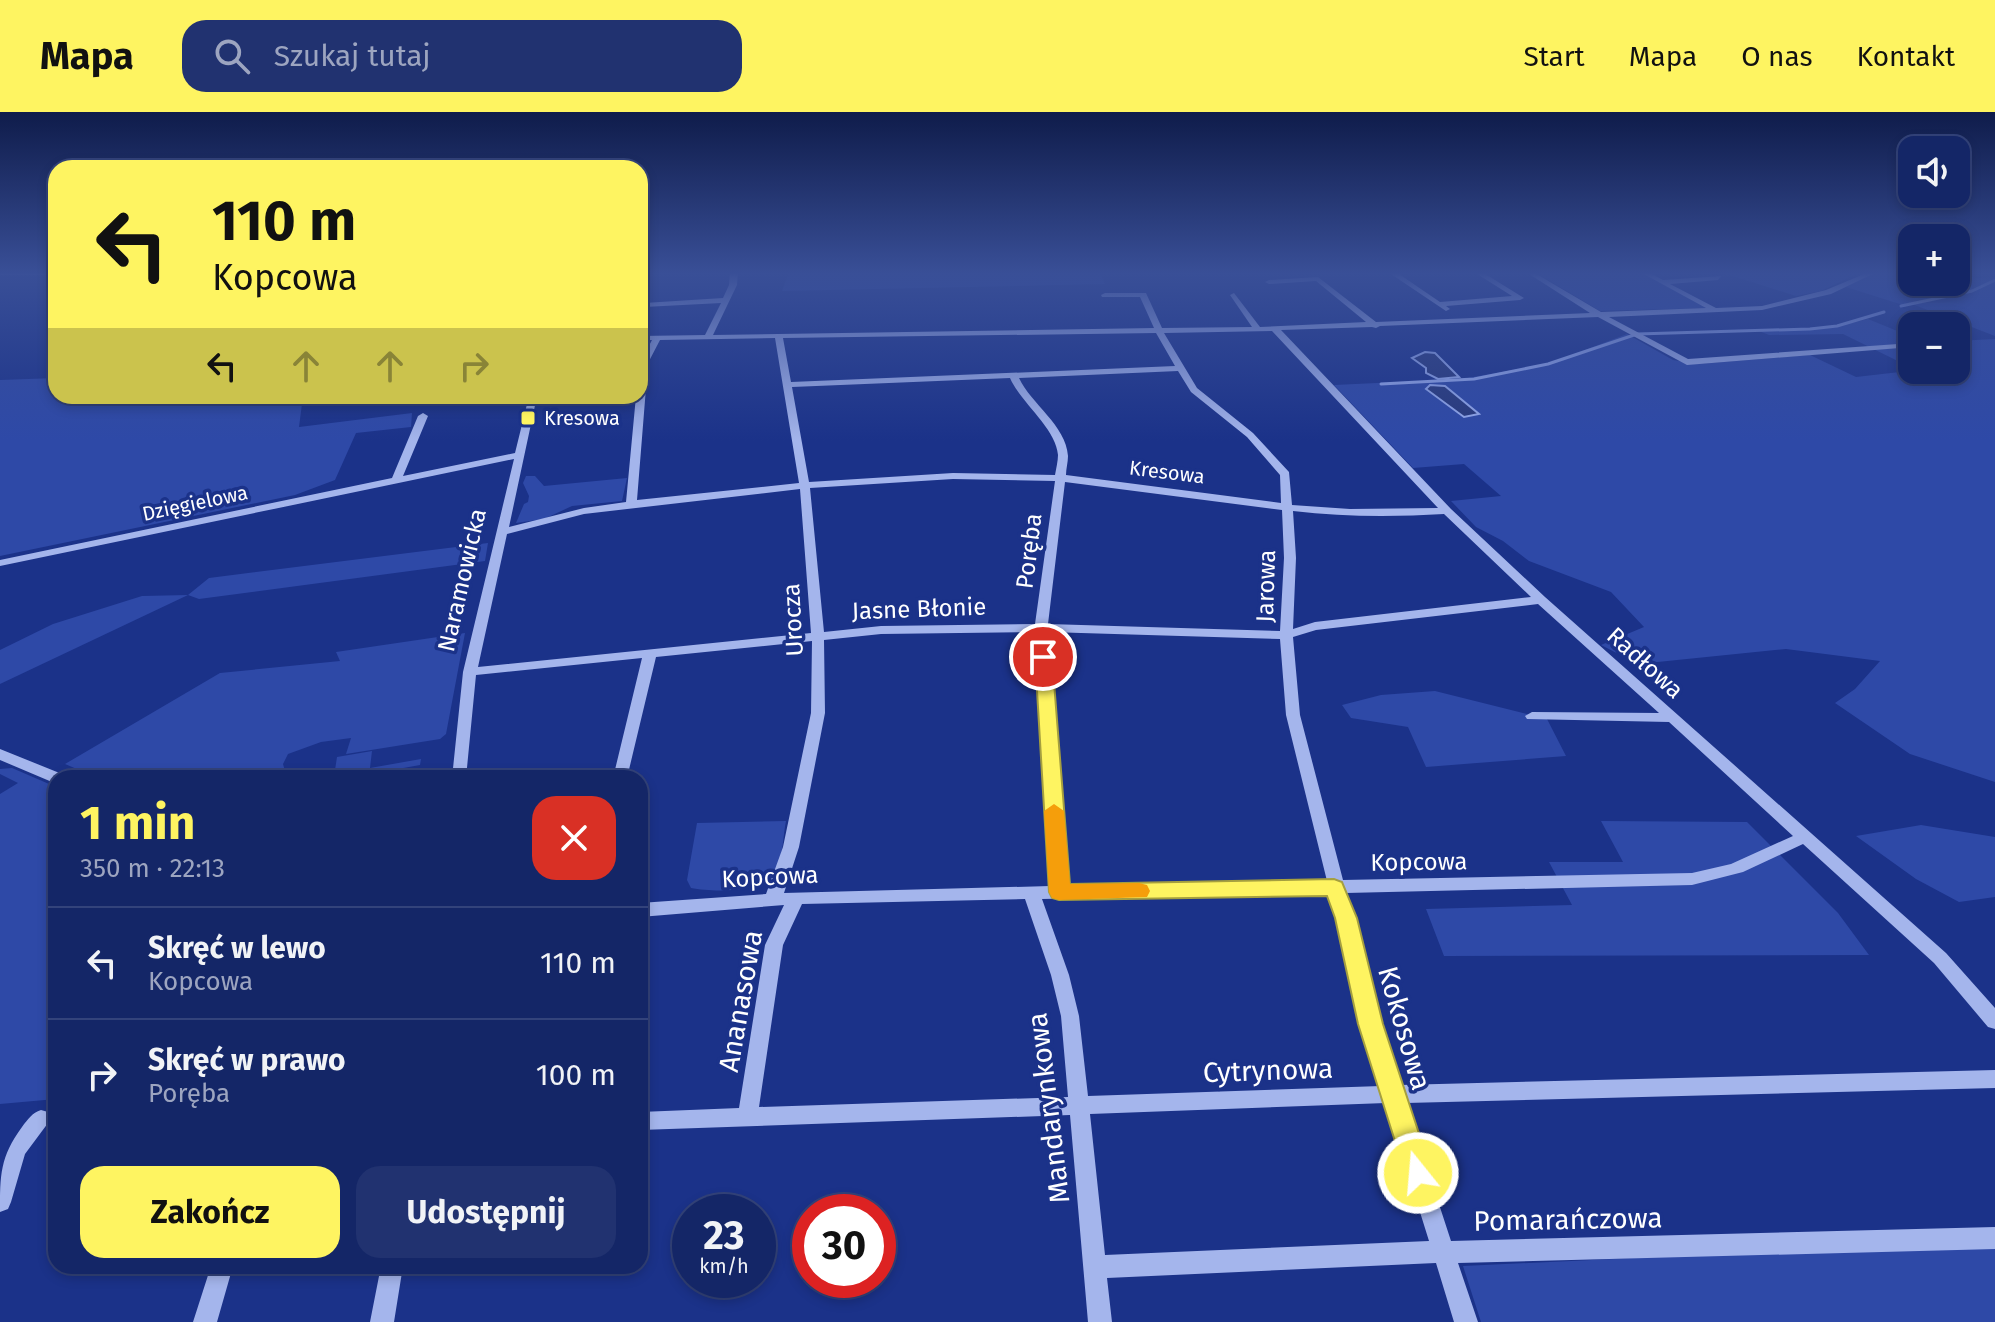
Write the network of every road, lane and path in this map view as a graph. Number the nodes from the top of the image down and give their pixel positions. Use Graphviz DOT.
graph roads {
  1 [pos="712,328"];
  2 [pos="1293,328"];
  3 [pos="1625,328"];
  4 [pos="1258,329"];
  5 [pos="1275,329"];
  6 [pos="1159,331"];
  7 [pos="779,336"];
  8 [pos="708,337"];
  9 [pos="648,338"];
  10 [pos="657,338"];
  11 [pos="1898,346"];
  12 [pos="648,355"];
  13 [pos="1181,368"];
  14 [pos="1013,375"];
  15 [pos="788,385"];
  16 [pos="531,404"];
  17 [pos="640,404"];
  18 [pos="423,416"];
  19 [pos="520,455"];
  20 [pos="1060,478"];
  21 [pos="397,479"];
  22 [pos="805,487"];
  23 [pos="631,504"];
  24 [pos="1288,505"];
  25 [pos="1447,511"];
  26 [pos="502,532"];
  27 [pos="0,563"];
  28 [pos="1541,600"];
  29 [pos="1041,628"];
  30 [pos="1286,635"];
  31 [pos="818,636"];
  32 [pos="650,654"];
  33 [pos="470,672"];
  34 [pos="1532,716"];
  35 [pos="1675,718"];
  36 [pos="0,754"];
  37 [pos="460,770"];
  38 [pos="622,770"];
  39 [pos="48,774"];
  40 [pos="1806,836"];
  41 [pos="1334,888"];
  42 [pos="1031,892"];
  43 [pos="1059,892"];
  44 [pos="796,898"];
  45 [pos="773,899"];
  46 [pos="648,909"];
  47 [pos="1995,1021"];
  48 [pos="1995,1079"];
  49 [pos="1394,1094"];
  50 [pos="1080,1105"];
  51 [pos="748,1117"];
  52 [pos="41,1119"];
  53 [pos="648,1121"];
  54 [pos="0,1202"];
  55 [pos="1995,1238"];
  56 [pos="1442,1252"];
  57 [pos="1095,1267"];
  58 [pos="220,1274"];
  59 [pos="391,1274"];
  60 [pos="205,1322"];
  61 [pos="382,1322"];
  62 [pos="1100,1322"];
  63 [pos="1466,1322"];
  1 -- 8 [label="street"];
  2 -- 5 [label="street"];
  3 -- 11 [label="street"];
  4 -- 5 [label="street"];
  4 -- 6 [label="street"];
  5 -- 25 [label="street, Radłowa"];
  6 -- 7 [label="street"];
  6 -- 13 [label="street, Jarowa"];
  7 -- 8 [label="street"];
  7 -- 15 [label="street, Urocza"];
  8 -- 10 [label="street"];
  9 -- 10 [label="street"];
  10 -- 12 [label="street"];
  13 -- 14 [label="street"];
  13 -- 24 [label="street, Jarowa"];
  14 -- 15 [label="street"];
  14 -- 20 [label="street, Poręba"];
  15 -- 22 [label="street, Urocza"];
  16 -- 19 [label="street, Naramowicka"];
  17 -- 23 [label="street"];
  18 -- 21 [label="street"];
  19 -- 21 [label="street, Dzięgielowa"];
  19 -- 26 [label="street, Naramowicka"];
  20 -- 22 [label="street, Kresowa"];
  20 -- 24 [label="street, Kresowa"];
  20 -- 29 [label="street, Poręba"];
  21 -- 27 [label="street, Dzięgielowa"];
  22 -- 23 [label="street, Kresowa"];
  22 -- 31 [label="street, Urocza"];
  23 -- 26 [label="street, Kresowa"];
  24 -- 25 [label="street, Kresowa"];
  24 -- 30 [label="street, Jarowa"];
  25 -- 28 [label="street, Radłowa"];
  26 -- 33 [label="street, Naramowicka"];
  28 -- 30 [label="street, Jasne Błonie"];
  28 -- 35 [label="street, Radłowa"];
  29 -- 30 [label="street, Jasne Błonie"];
  29 -- 31 [label="street, Jasne Błonie"];
  29 -- 43 [label="street, Poręba"];
  30 -- 41 [label="street, Jarowa"];
  31 -- 32 [label="street, Jasne Błonie"];
  31 -- 45 [label="street, Urocza"];
  32 -- 33 [label="street, Jasne Błonie"];
  32 -- 38 [label="street"];
  33 -- 37 [label="street, Naramowicka"];
  34 -- 35 [label="street"];
  35 -- 40 [label="street, Radłowa"];
  36 -- 39 [label="street"];
  40 -- 41 [label="street, Kopcowa"];
  40 -- 47 [label="street, Radłowa"];
  41 -- 43 [label="street, Kopcowa"];
  41 -- 49 [label="street, Kokosowa"];
  42 -- 43 [label="street, Kopcowa"];
  42 -- 44 [label="street, Kopcowa"];
  42 -- 50 [label="street, Mandarynkowa"];
  44 -- 45 [label="street, Kopcowa"];
  44 -- 51 [label="street, Ananasowa"];
  45 -- 46 [label="street, Kopcowa"];
  48 -- 49 [label="street, Cytrynowa"];
  49 -- 50 [label="street, Cytrynowa"];
  49 -- 56 [label="street, Kokosowa"];
  50 -- 51 [label="street, Cytrynowa"];
  50 -- 57 [label="street, Mandarynkowa"];
  51 -- 53 [label="street, Cytrynowa"];
  52 -- 54 [label="street"];
  55 -- 56 [label="street, Pomarańczowa"];
  56 -- 57 [label="street, Pomarańczowa"];
  56 -- 63 [label="street, Kokosowa"];
  57 -- 62 [label="street, Mandarynkowa"];
  58 -- 60 [label="street"];
  59 -- 61 [label="street"];
}
